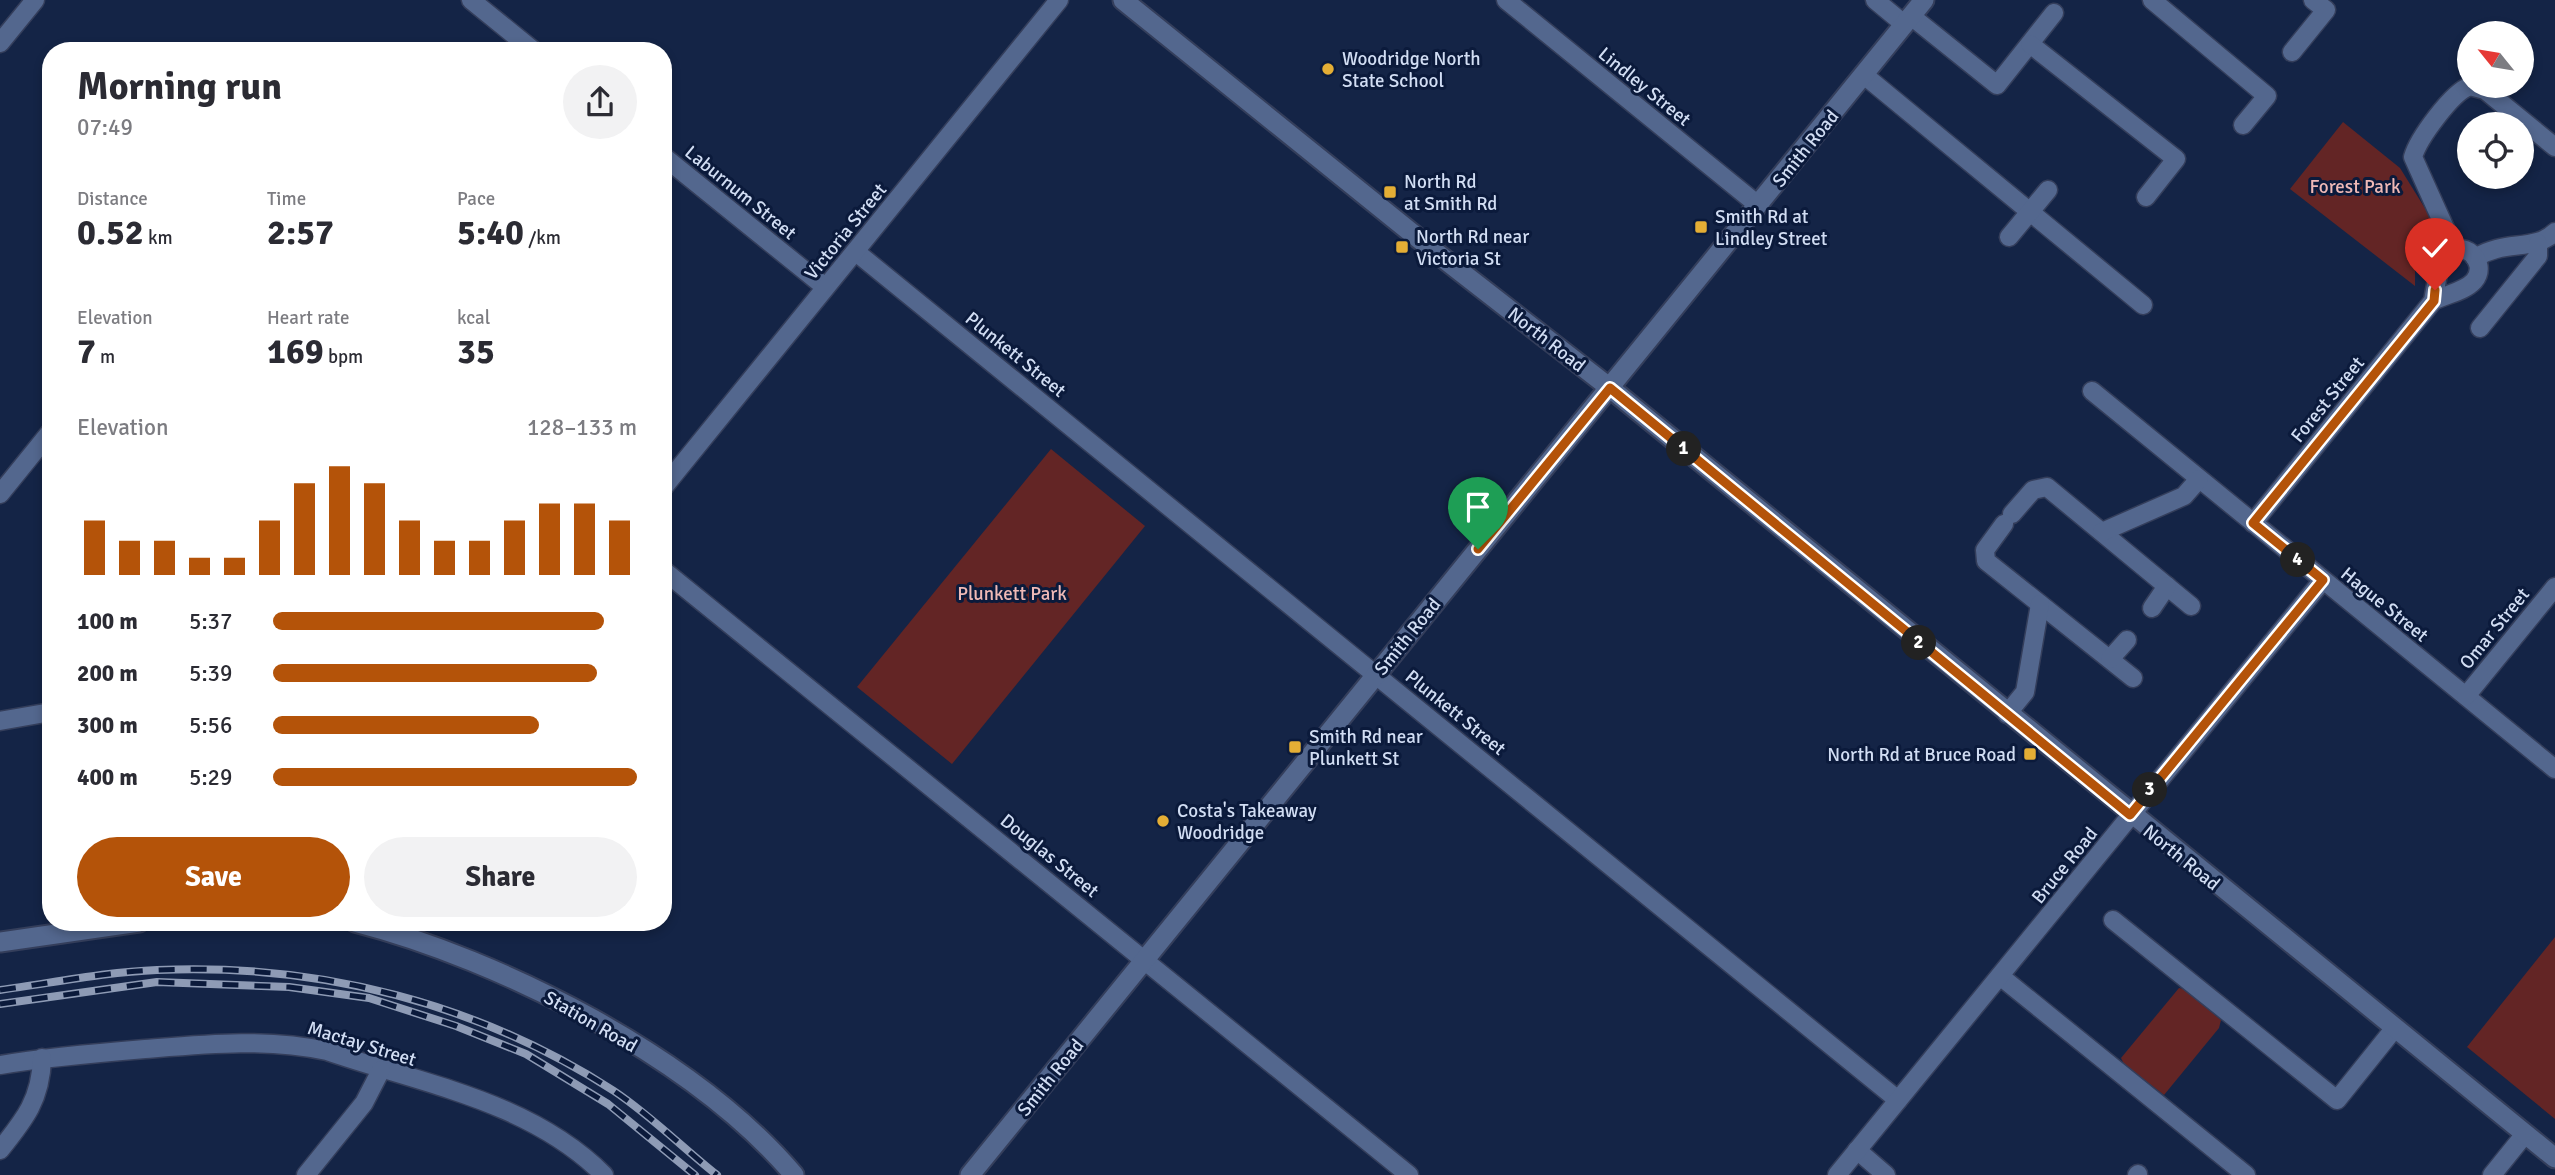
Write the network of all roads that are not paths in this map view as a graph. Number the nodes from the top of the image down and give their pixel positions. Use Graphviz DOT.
graph roads {
  1 [pos="35,0"];
  2 [pos="471,0"];
  3 [pos="1059,0"];
  4 [pos="1123,0"];
  5 [pos="1506,0"];
  6 [pos="1875,0"];
  7 [pos="1924,0"];
  8 [pos="2152,0"];
  9 [pos="2313,0"];
  10 [pos="2054,13"];
  11 [pos="1908,20"];
  12 [pos="523,42"];
  13 [pos="0,43"];
  14 [pos="2030,44"];
  15 [pos="2292,52"];
  16 [pos="1864,75"];
  17 [pos="2243,125"];
  18 [pos="2555,147"];
  19 [pos="672,163"];
  20 [pos="2048,190"];
  21 [pos="2146,197"];
  22 [pos="1758,205"];
  23 [pos="2029,213"];
  24 [pos="2555,232"];
  25 [pos="2009,237"];
  26 [pos="2538,243"];
  27 [pos="2454,248"];
  28 [pos="856,252"];
  29 [pos="2475,258"];
  30 [pos="825,287"];
  31 [pos="2434,301"];
  32 [pos="2143,304"];
  33 [pos="2480,328"];
  34 [pos="1610,388"];
  35 [pos="2092,391"];
  36 [pos="42,442"];
  37 [pos="672,477"];
  38 [pos="2199,479"];
  39 [pos="0,494"];
  40 [pos="2253,523"];
  41 [pos="2102,532"];
  42 [pos="672,577"];
  43 [pos="2323,580"];
  44 [pos="2167,586"];
  45 [pos="2555,587"];
  46 [pos="2040,604"];
  47 [pos="2191,606"];
  48 [pos="2152,608"];
  49 [pos="2127,640"];
  50 [pos="2110,659"];
  51 [pos="1376,674"];
  52 [pos="2133,678"];
  53 [pos="2466,696"];
  54 [pos="42,714"];
  55 [pos="2007,714"];
  56 [pos="0,721"];
  57 [pos="2555,769"];
  58 [pos="2130,815"];
  59 [pos="2113,920"];
  60 [pos="76,931"];
  61 [pos="384,931"];
  62 [pos="0,942"];
  63 [pos="1145,959"];
  64 [pos="2000,976"];
  65 [pos="2394,1029"];
  66 [pos="42,1058"];
  67 [pos="0,1065"];
  68 [pos="381,1070"];
  69 [pos="1898,1100"];
  70 [pos="2525,1134"];
  71 [pos="0,1150"];
  72 [pos="1857,1150"];
  73 [pos="2555,1158"];
  74 [pos="1845,1172"];
  75 [pos="306,1175"];
  76 [pos="604,1175"];
  77 [pos="794,1175"];
  78 [pos="970,1175"];
  79 [pos="1409,1175"];
  80 [pos="1886,1175"];
  81 [pos="2246,1175"];
  82 [pos="2492,1175"];
  1 -- 13 [label="street"];
  2 -- 12 [label="street"];
  3 -- 28 [label="street, Victoria Street"];
  4 -- 34 [label="street, North Road"];
  5 -- 22 [label="street, Lindley Street"];
  6 -- 11 [label="street"];
  7 -- 11 [label="street, Smith Road"];
  8 -- 17 [label="street"];
  9 -- 15 [label="street"];
  10 -- 14 [label="street"];
  11 -- 14 [label="street"];
  11 -- 16 [label="street, Smith Road"];
  14 -- 21 [label="street"];
  16 -- 22 [label="street, Smith Road"];
  16 -- 23 [label="street"];
  18 -- 27 [label="street"];
  19 -- 30 [label="street, Laburnum Street"];
  20 -- 23 [label="street"];
  22 -- 34 [label="street, Smith Road"];
  23 -- 25 [label="street"];
  23 -- 32 [label="street"];
  24 -- 26 [label="street"];
  26 -- 29 [label="street"];
  26 -- 33 [label="street"];
  27 -- 29 [label="street"];
  27 -- 31 [label="street, Forest Street"];
  28 -- 30 [label="street, Victoria Street"];
  28 -- 51 [label="street, Plunkett Street"];
  29 -- 31 [label="street, Forest Street"];
  30 -- 37 [label="street, Victoria Street"];
  31 -- 40 [label="street, Forest Street"];
  34 -- 51 [label="street, Smith Road"];
  34 -- 55 [label="street, North Road"];
  35 -- 38 [label="street, Hague Street"];
  36 -- 39 [label="street"];
  38 -- 40 [label="street, Hague Street"];
  38 -- 41 [label="street"];
  40 -- 43 [label="street, Hague Street"];
  41 -- 44 [label="street"];
  41 -- 46 [label="street"];
  42 -- 63 [label="street, Douglas Street"];
  43 -- 53 [label="street, Hague Street"];
  43 -- 58 [label="street, Bruce Road"];
  44 -- 47 [label="street"];
  44 -- 48 [label="street"];
  45 -- 53 [label="street, Omar Street"];
  46 -- 50 [label="street"];
  46 -- 55 [label="street"];
  49 -- 50 [label="street"];
  50 -- 52 [label="street"];
  51 -- 63 [label="street, Smith Road"];
  51 -- 69 [label="street, Plunkett Street"];
  53 -- 57 [label="street, Hague Street"];
  54 -- 56 [label="street"];
  55 -- 58 [label="street, North Road"];
  58 -- 64 [label="street, Bruce Road"];
  58 -- 65 [label="street, North Road"];
  59 -- 65 [label="street"];
  60 -- 62 [label="street"];
  61 -- 77 [label="street, Station Road"];
  63 -- 78 [label="street, Smith Road"];
  63 -- 79 [label="street, Douglas Street"];
  64 -- 69 [label="street, Bruce Road"];
  64 -- 81 [label="street"];
  65 -- 70 [label="street, North Road"];
  66 -- 67 [label="street, Mactay Street"];
  66 -- 68 [label="street, Mactay Street"];
  66 -- 71 [label="street"];
  68 -- 75 [label="street"];
  68 -- 76 [label="street, Mactay Street"];
  69 -- 72 [label="street, Bruce Road"];
  70 -- 73 [label="street, North Road"];
  70 -- 82 [label="street"];
  72 -- 74 [label="street, Bruce Road"];
  72 -- 80 [label="street"];
}
